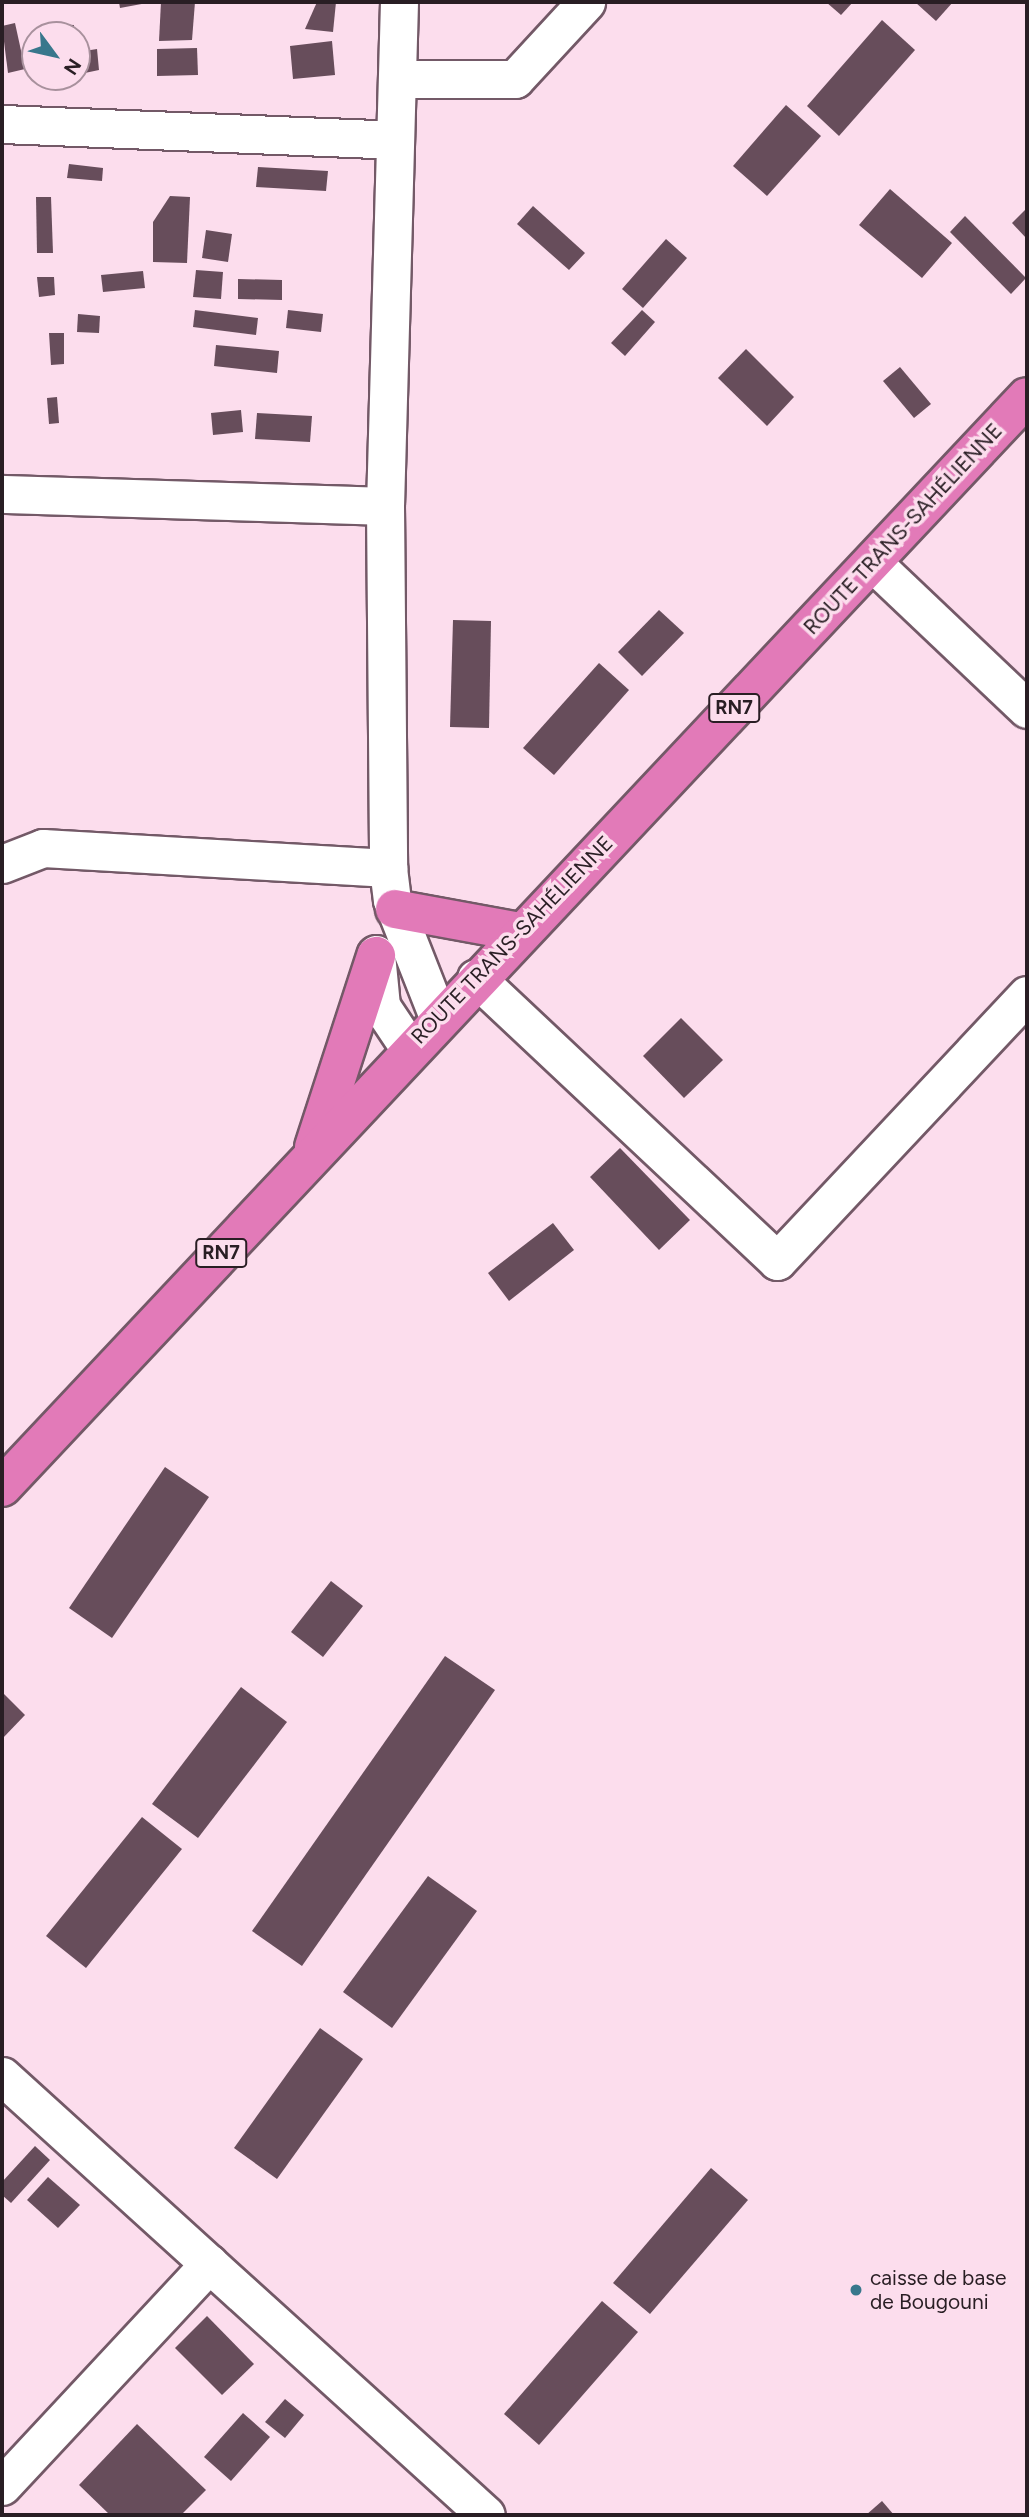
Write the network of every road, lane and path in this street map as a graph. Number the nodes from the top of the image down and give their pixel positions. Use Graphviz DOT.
graph roads {
  1 [pos="399,2"];
  2 [pos="586,2"];
  3 [pos="397,79"];
  4 [pos="2,124"];
  5 [pos="395,140"];
  6 [pos="1027,397"];
  7 [pos="2,494"];
  8 [pos="385,506"];
  9 [pos="873,563"];
  10 [pos="1027,709"];
  11 [pos="2,864"];
  12 [pos="392,892"];
  13 [pos="520,932"];
  14 [pos="376,956"];
  15 [pos="476,978"];
  16 [pos="1027,995"];
  17 [pos="438,1017"];
  18 [pos="409,1048"];
  19 [pos="310,1157"];
  20 [pos="2,1488"];
  21 [pos="2,2076"];
  22 [pos="209,2264"];
  23 [pos="2,2486"];
  24 [pos="486,2515"];
  1 -- 3 [label="street"];
  2 -- 3 [label="street"];
  3 -- 5 [label="street"];
  4 -- 5 [label="street"];
  5 -- 8 [label="street"];
  6 -- 9 [label="highway, ROUTE TRANS-SAHÉLIENNE / RN7"];
  7 -- 8 [label="street"];
  8 -- 12 [label="street"];
  9 -- 10 [label="street"];
  9 -- 13 [label="highway, ROUTE TRANS-SAHÉLIENNE / RN7"];
  11 -- 12 [label="street"];
  12 -- 13 [label="highway"];
  12 -- 14 [label="street"];
  12 -- 17 [label="street"];
  13 -- 15 [label="highway, ROUTE TRANS-SAHÉLIENNE / RN7"];
  14 -- 18 [label="street"];
  14 -- 19 [label="highway"];
  15 -- 16 [label="street"];
  15 -- 17 [label="highway, ROUTE TRANS-SAHÉLIENNE / RN7"];
  17 -- 18 [label="highway, ROUTE TRANS-SAHÉLIENNE / RN7"];
  18 -- 19 [label="highway, ROUTE TRANS-SAHÉLIENNE / RN7"];
  19 -- 20 [label="highway, ROUTE TRANS-SAHÉLIENNE / RN7"];
  21 -- 22 [label="street"];
  22 -- 23 [label="street"];
  22 -- 24 [label="street"];
}
